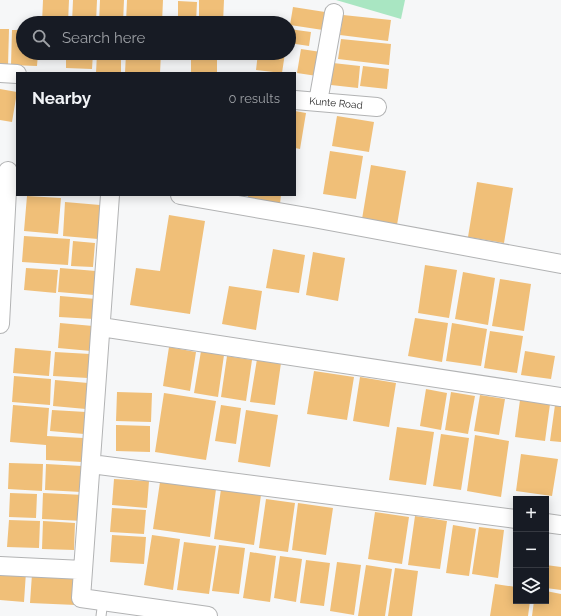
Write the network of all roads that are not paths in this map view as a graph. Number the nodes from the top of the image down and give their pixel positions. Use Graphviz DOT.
graph roads {
  1 [pos="334,13"];
  2 [pos="0,73"];
  3 [pos="16,74"];
  4 [pos="296,100"];
  5 [pos="318,102"];
  6 [pos="377,107"];
  7 [pos="8,171"];
  8 [pos="110,196"];
  9 [pos="186,196"];
  10 [pos="561,264"];
  11 [pos="0,324"];
  12 [pos="101,327"];
  13 [pos="561,397"];
  14 [pos="91,464"];
  15 [pos="513,519"];
  16 [pos="549,523"];
  17 [pos="561,524"];
  18 [pos="0,566"];
  19 [pos="83,570"];
  20 [pos="102,608"];
  21 [pos="189,615"];
  22 [pos="208,616"];
  1 -- 5 [label="street"];
  2 -- 3 [label="street"];
  4 -- 5 [label="street, Kunte Road"];
  5 -- 6 [label="street, Kunte Road"];
  7 -- 11 [label="street"];
  8 -- 12 [label="street"];
  9 -- 10 [label="street"];
  12 -- 13 [label="street"];
  12 -- 14 [label="street"];
  14 -- 15 [label="street"];
  14 -- 19 [label="street"];
  16 -- 17 [label="street"];
  18 -- 19 [label="street"];
  19 -- 20 [label="street"];
  20 -- 21 [label="street"];
  21 -- 22 [label="street"];
}
